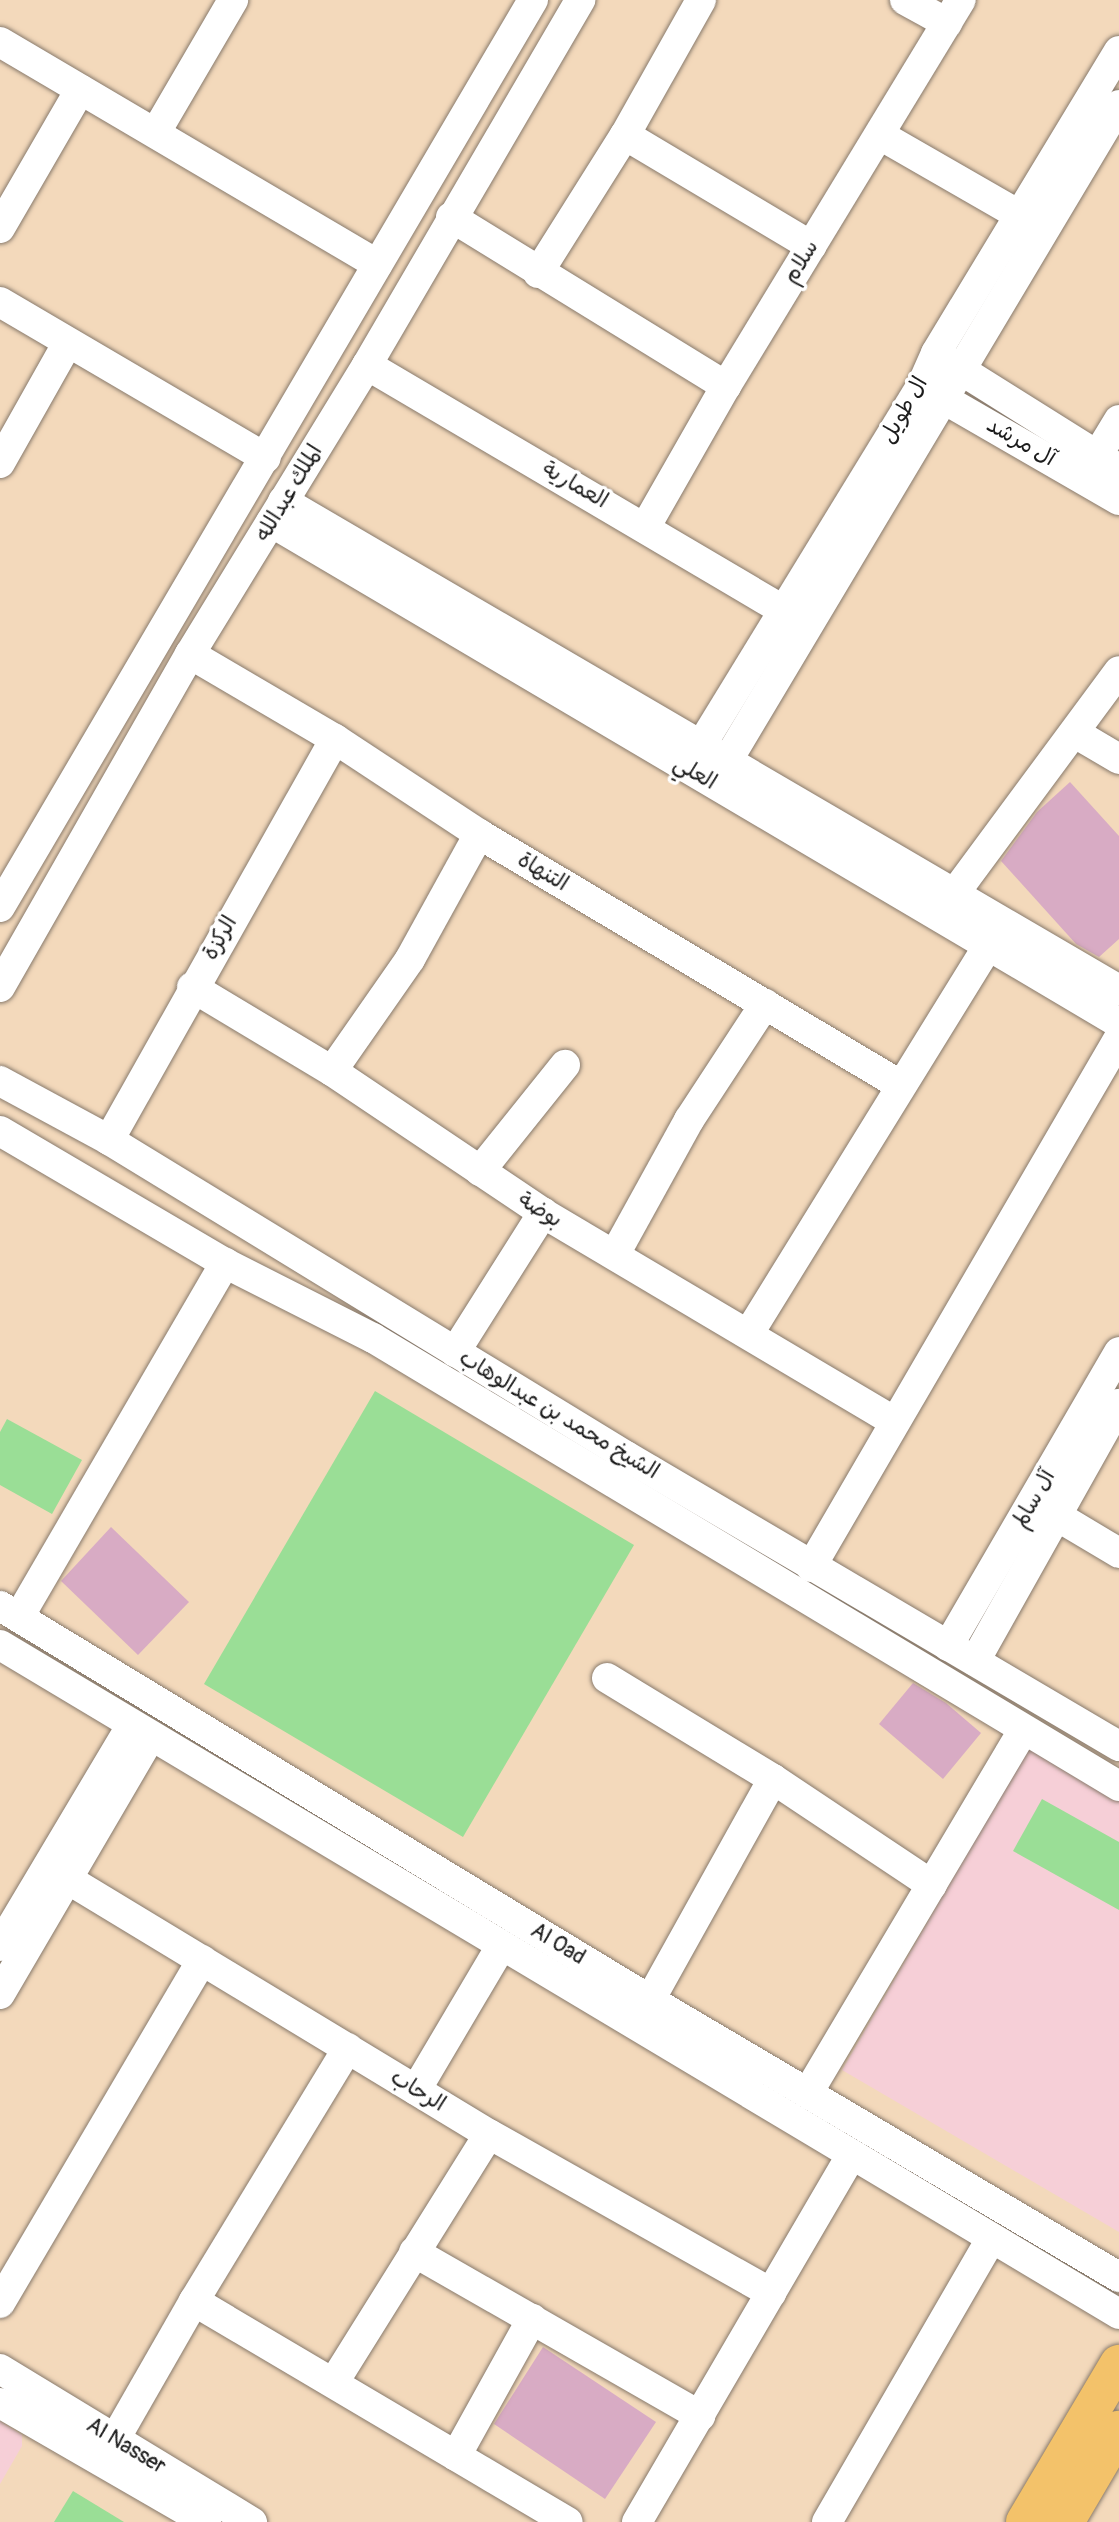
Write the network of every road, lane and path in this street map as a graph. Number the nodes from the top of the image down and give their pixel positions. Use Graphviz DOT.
graph roads {
  1 [pos="233,0"];
  2 [pos="533,0"];
  3 [pos="580,0"];
  4 [pos="701,0"];
  5 [pos="905,0"];
  6 [pos="954,11"];
  7 [pos="0,42"];
  8 [pos="1119,51"];
  9 [pos="80,90"];
  10 [pos="1119,105"];
  11 [pos="156,132"];
  12 [pos="625,135"];
  13 [pos="880,135"];
  14 [pos="1019,215"];
  15 [pos="451,217"];
  16 [pos="0,228"];
  17 [pos="811,246"];
  18 [pos="377,264"];
  19 [pos="538,273"];
  20 [pos="0,302"];
  21 [pos="67,344"];
  22 [pos="936,353"];
  23 [pos="367,365"];
  24 [pos="959,372"];
  25 [pos="726,386"];
  26 [pos="933,393"];
  27 [pos="1119,420"];
  28 [pos="266,458"];
  29 [pos="0,463"];
  30 [pos="1108,463"];
  31 [pos="1119,500"];
  32 [pos="277,512"];
  33 [pos="646,526"];
  34 [pos="782,609"];
  35 [pos="190,654"];
  36 [pos="1116,684"];
  37 [pos="1075,733"];
  38 [pos="335,739"];
  39 [pos="693,758"];
  40 [pos="1119,759"];
  41 [pos="720,773"];
  42 [pos="479,834"];
  43 [pos="954,894"];
  44 [pos="0,907"];
  45 [pos="988,946"];
  46 [pos="0,987"];
  47 [pos="192,987"];
  48 [pos="1119,990"];
  49 [pos="765,1004"];
  50 [pos="1119,1023"];
  51 [pos="1119,1038"];
  52 [pos="565,1065"];
  53 [pos="332,1071"];
  54 [pos="0,1081"];
  55 [pos="900,1085"];
  56 [pos="0,1131"];
  57 [pos="109,1140"];
  58 [pos="480,1171"];
  59 [pos="543,1213"];
  60 [pos="615,1254"];
  61 [pos="225,1263"];
  62 [pos="749,1333"];
  63 [pos="455,1352"];
  64 [pos="1119,1352"];
  65 [pos="1119,1404"];
  66 [pos="895,1422"];
  67 [pos="677,1486"];
  68 [pos="661,1514"];
  69 [pos="1057,1516"];
  70 [pos="1119,1553"];
  71 [pos="811,1567"];
  72 [pos="9,1611"];
  73 [pos="0,1645"];
  74 [pos="948,1646"];
  75 [pos="975,1661"];
  76 [pos="607,1678"];
  77 [pos="1023,1730"];
  78 [pos="142,1731"];
  79 [pos="1119,1746"];
  80 [pos="773,1779"];
  81 [pos="1119,1786"];
  82 [pos="69,1880"];
  83 [pos="932,1885"];
  84 [pos="0,1946"];
  85 [pos="501,1946"];
  86 [pos="202,1960"];
  87 [pos="0,1994"];
  88 [pos="650,2000"];
  89 [pos="348,2048"];
  90 [pos="416,2090"];
  91 [pos="809,2091"];
  92 [pos="489,2134"];
  93 [pos="851,2156"];
  94 [pos="991,2239"];
  95 [pos="414,2252"];
  96 [pos="1119,2277"];
  97 [pos="771,2293"];
  98 [pos="194,2301"];
  99 [pos="0,2303"];
  100 [pos="1119,2314"];
  101 [pos="532,2319"];
  102 [pos="1119,2364"];
  103 [pos="0,2369"];
  104 [pos="334,2382"];
  105 [pos="0,2403"];
  106 [pos="700,2416"];
  107 [pos="1119,2430"];
  108 [pos="115,2439"];
  109 [pos="456,2456"];
  110 [pos="552,2518"];
  111 [pos="206,2522"];
  112 [pos="252,2522"];
  113 [pos="637,2522"];
  114 [pos="827,2522"];
  115 [pos="1025,2522"];
  116 [pos="1065,2522"];
  1 -- 11 [label="street"];
  2 -- 18 [label="street, الملك عبدالله"];
  3 -- 15 [label="street, الملك عبدالله"];
  4 -- 12 [label="street"];
  5 -- 6 [label="street"];
  6 -- 13 [label="street, سلام"];
  7 -- 9 [label="street"];
  8 -- 14 [label="street, ال طويل"];
  9 -- 11 [label="street"];
  9 -- 16 [label="street"];
  10 -- 24 [label="street, ال طويل"];
  11 -- 18 [label="street"];
  12 -- 17 [label="street"];
  12 -- 19 [label="street"];
  13 -- 14 [label="street"];
  13 -- 17 [label="street, سلام"];
  14 -- 22 [label="street, ال طويل"];
  15 -- 19 [label="street"];
  15 -- 23 [label="street, الملك عبدالله"];
  17 -- 25 [label="street, سلام"];
  18 -- 28 [label="street, الملك عبدالله"];
  19 -- 25 [label="street"];
  20 -- 21 [label="street"];
  21 -- 28 [label="street"];
  21 -- 29 [label="street"];
  22 -- 24 [label="street, آل مرشد"];
  22 -- 26 [label="street, ال طويل"];
  23 -- 32 [label="street, الملك عبدالله"];
  23 -- 33 [label="street, العمارية"];
  24 -- 26 [label="street, ال طويل"];
  24 -- 30 [label="street, آل مرشد"];
  25 -- 33 [label="street, سلام"];
  26 -- 31 [label="street, آل مرشد"];
  26 -- 34 [label="street, ال طويل"];
  26 -- 41 [label="street, ال طويل"];
  27 -- 30 [label="street"];
  28 -- 44 [label="street, الملك عبدالله"];
  32 -- 35 [label="street, الملك عبدالله"];
  32 -- 39 [label="street, العلي"];
  33 -- 34 [label="street, العمارية"];
  34 -- 39 [label="street, ال طويل"];
  35 -- 38 [label="street, التنهاة"];
  35 -- 46 [label="street, الملك عبدالله"];
  36 -- 37 [label="street"];
  37 -- 40 [label="street"];
  37 -- 43 [label="street"];
  38 -- 42 [label="street, التنهاة"];
  38 -- 47 [label="street, الركزة"];
  39 -- 41 [label="street, العلي"];
  41 -- 43 [label="street, العلي"];
  41 -- 45 [label="street, العلي"];
  42 -- 49 [label="street, التنهاة"];
  42 -- 53 [label="street"];
  43 -- 48 [label="street, العلي"];
  45 -- 50 [label="street, العلي"];
  45 -- 55 [label="street"];
  47 -- 53 [label="street, بوضة"];
  47 -- 57 [label="street, الركزة"];
  49 -- 55 [label="street, التنهاة"];
  49 -- 60 [label="street"];
  51 -- 66 [label="street"];
  52 -- 58 [label="street"];
  53 -- 58 [label="street, بوضة"];
  54 -- 57 [label="street, الشيخ محمد بن عبدالوهاب"];
  55 -- 62 [label="street"];
  56 -- 61 [label="street, الشيخ محمد بن عبدالوهاب"];
  57 -- 63 [label="street, الشيخ محمد بن عبدالوهاب"];
  58 -- 59 [label="street, بوضة"];
  59 -- 60 [label="street, بوضة"];
  59 -- 63 [label="street"];
  60 -- 62 [label="street, بوضة"];
  61 -- 68 [label="street, الشيخ محمد بن عبدالوهاب"];
  61 -- 72 [label="street"];
  62 -- 66 [label="street, بوضة"];
  63 -- 67 [label="street, الشيخ محمد بن عبدالوهاب"];
  64 -- 74 [label="street, آل سالم"];
  65 -- 69 [label="street, آل سالم"];
  66 -- 71 [label="street"];
  67 -- 68 [label="street"];
  67 -- 71 [label="street, الشيخ محمد بن عبدالوهاب"];
  68 -- 77 [label="street, الشيخ محمد بن عبدالوهاب"];
  69 -- 70 [label="street"];
  69 -- 75 [label="street, آل سالم"];
  71 -- 74 [label="street, الشيخ محمد بن عبدالوهاب"];
  72 -- 88 [label="street, Al Oad"];
  73 -- 78 [label="street, Al Oad"];
  74 -- 75 [label="street, الشيخ محمد بن عبدالوهاب"];
  75 -- 79 [label="street, الشيخ محمد بن عبدالوهاب"];
  76 -- 80 [label="street"];
  77 -- 81 [label="street, الشيخ محمد بن عبدالوهاب"];
  77 -- 83 [label="street"];
  78 -- 82 [label="street"];
  78 -- 84 [label="street"];
  78 -- 85 [label="street, Al Oad"];
  80 -- 83 [label="street"];
  80 -- 88 [label="street"];
  82 -- 86 [label="street, الرحاب"];
  82 -- 87 [label="street"];
  83 -- 91 [label="street"];
  85 -- 90 [label="street"];
  85 -- 93 [label="street, Al Oad"];
  86 -- 89 [label="street, الرحاب"];
  86 -- 99 [label="street"];
  88 -- 91 [label="street, Al Oad"];
  89 -- 90 [label="street, الرحاب"];
  89 -- 98 [label="street"];
  90 -- 92 [label="street, الرحاب"];
  91 -- 96 [label="street, Al Oad"];
  92 -- 95 [label="street"];
  92 -- 97 [label="street, الرحاب"];
  93 -- 94 [label="street, Al Oad"];
  93 -- 97 [label="street"];
  94 -- 100 [label="street, Al Oad"];
  94 -- 114 [label="street"];
  95 -- 101 [label="street"];
  95 -- 104 [label="street"];
  97 -- 106 [label="street"];
  98 -- 104 [label="street"];
  98 -- 108 [label="street"];
  101 -- 106 [label="street"];
  101 -- 109 [label="street"];
  102 -- 115 [label="main road"];
  103 -- 108 [label="street, Al Nasser"];
  104 -- 109 [label="street"];
  105 -- 111 [label="street, Al Nasser"];
  106 -- 113 [label="street"];
  107 -- 116 [label="main road"];
  108 -- 112 [label="street, Al Nasser"];
  109 -- 110 [label="street"];
}
